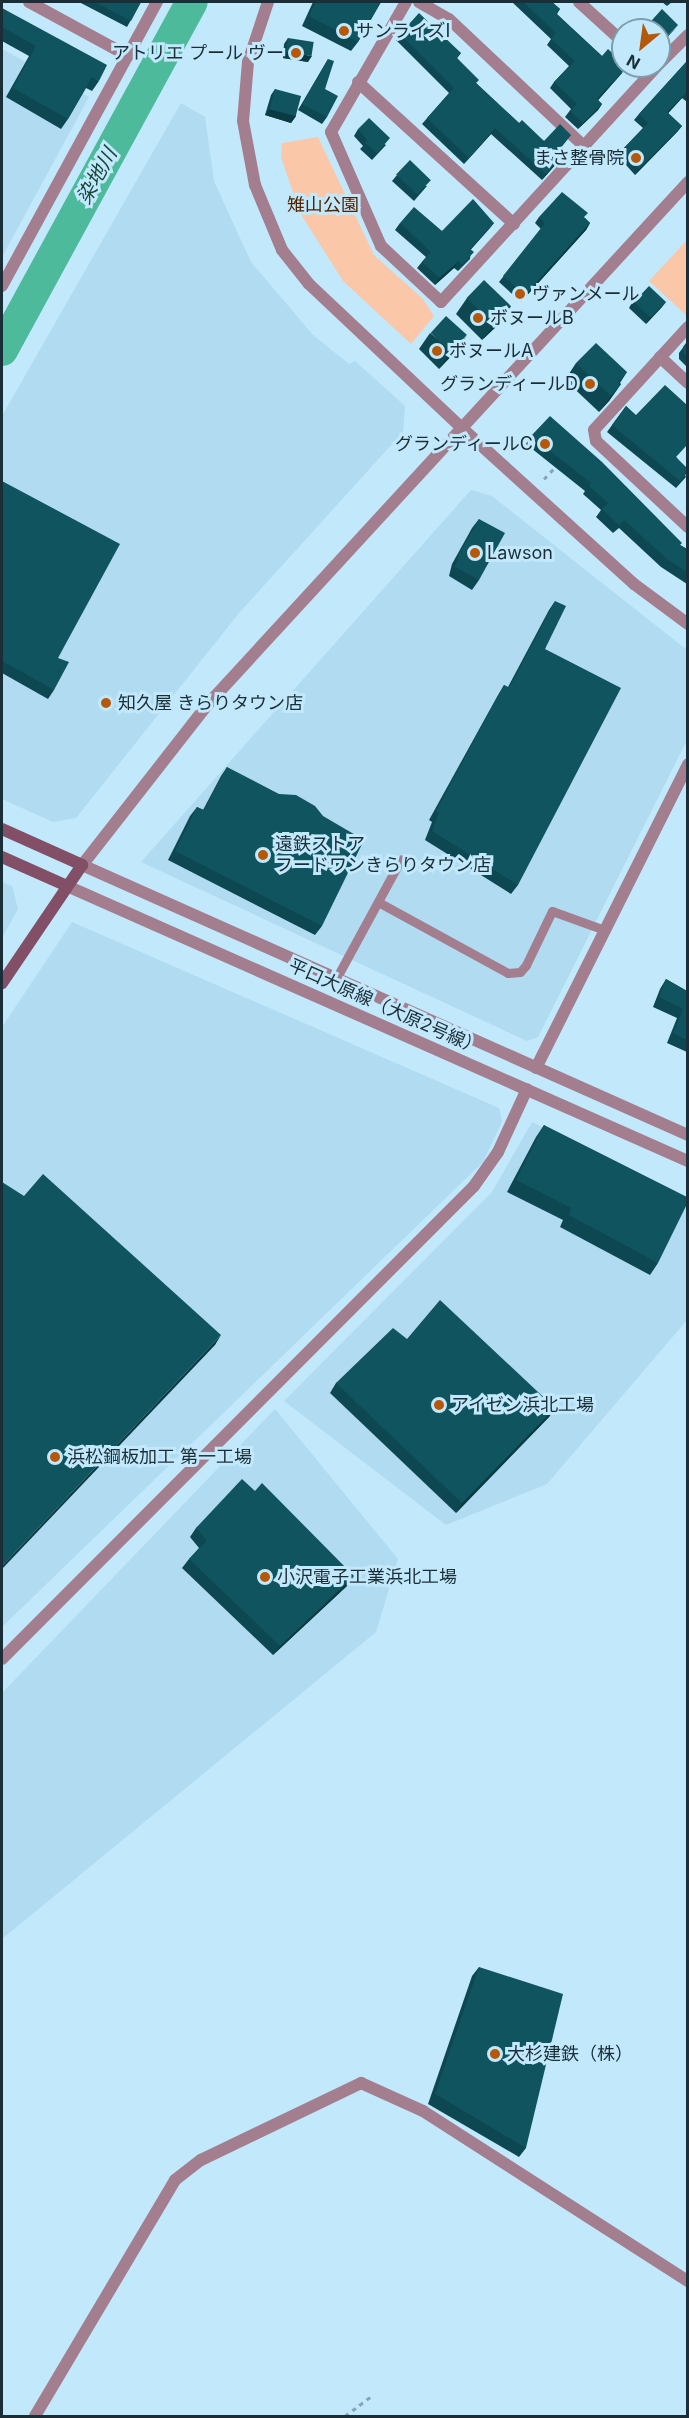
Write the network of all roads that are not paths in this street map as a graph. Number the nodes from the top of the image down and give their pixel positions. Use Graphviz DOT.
graph roads {
  1 [pos="29,2"];
  2 [pos="157,2"];
  3 [pos="268,2"];
  4 [pos="406,2"];
  5 [pos="419,2"];
  6 [pos="579,2"];
  7 [pos="611,31"];
  8 [pos="687,35"];
  9 [pos="671,51"];
  10 [pos="128,56"];
  11 [pos="645,78"];
  12 [pos="358,82"];
  13 [pos="585,147"];
  14 [pos="687,182"];
  15 [pos="514,224"];
  16 [pos="2,286"];
  17 [pos="687,327"];
  18 [pos="660,357"];
  19 [pos="687,383"];
  20 [pos="463,429"];
  21 [pos="687,527"];
  22 [pos="687,624"];
  23 [pos="687,764"];
  24 [pos="2,829"];
  25 [pos="2,856"];
  26 [pos="401,859"];
  27 [pos="82,865"];
  28 [pos="68,886"];
  29 [pos="380,903"];
  30 [pos="602,929"];
  31 [pos="337,977"];
  32 [pos="2,983"];
  33 [pos="536,1068"];
  34 [pos="527,1089"];
  35 [pos="687,1135"];
  36 [pos="687,1161"];
  37 [pos="2,1659"];
  38 [pos="687,2281"];
  39 [pos="35,2416"];
  1 -- 10 [label="street"];
  2 -- 10 [label="street"];
  3 -- 20 [label="street"];
  4 -- 12 [label="street"];
  5 -- 13 [label="street"];
  6 -- 7 [label="street"];
  8 -- 9 [label="street"];
  10 -- 16 [label="street"];
  11 -- 13 [label="street"];
  12 -- 15 [label="street"];
  12 -- 15 [label="street"];
  13 -- 15 [label="street"];
  14 -- 20 [label="street"];
  17 -- 18 [label="street"];
  18 -- 19 [label="street"];
  18 -- 21 [label="street"];
  20 -- 22 [label="street"];
  20 -- 27 [label="street"];
  23 -- 30 [label="street"];
  24 -- 27 [label="main road"];
  25 -- 28 [label="main road"];
  26 -- 29 [label="lane"];
  27 -- 28 [label="main road"];
  27 -- 31 [label="street, 平口大原線（大原2号線）"];
  28 -- 32 [label="main road"];
  28 -- 34 [label="street, 平口大原線（大原2号線）"];
  29 -- 30 [label="lane"];
  29 -- 31 [label="lane"];
  30 -- 33 [label="street"];
  31 -- 33 [label="street, 平口大原線（大原2号線）"];
  33 -- 35 [label="street, 平口大原線（大原2号線）"];
  34 -- 36 [label="street, 平口大原線（大原2号線）"];
  34 -- 37 [label="street"];
  38 -- 39 [label="street"];
}
